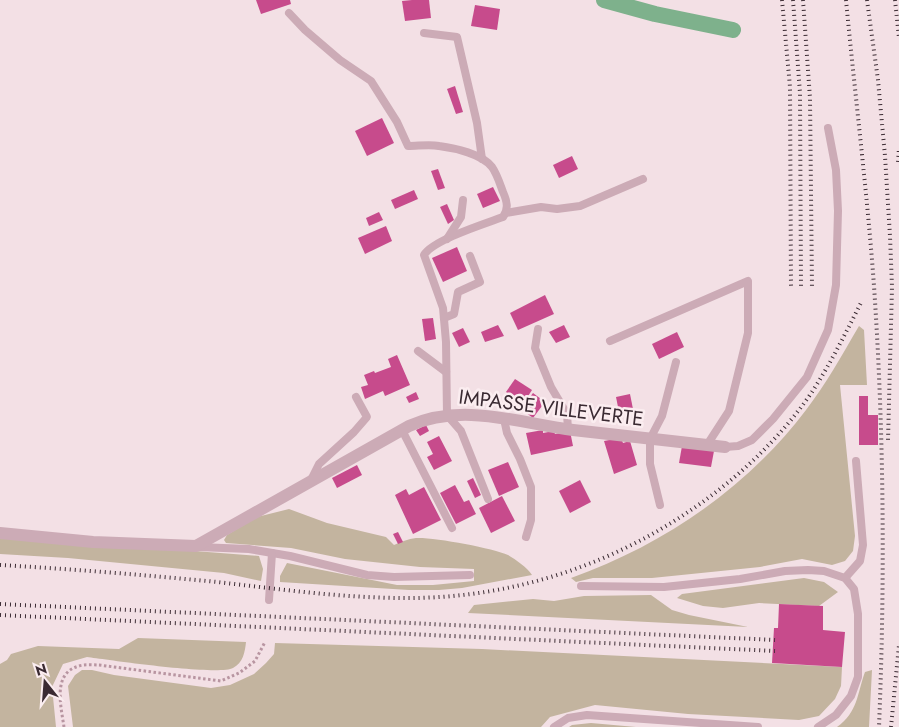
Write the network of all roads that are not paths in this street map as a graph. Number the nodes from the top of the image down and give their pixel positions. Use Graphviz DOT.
graph roads {
  1 [pos="289,13"];
  2 [pos="424,33"];
  3 [pos="828,128"];
  4 [pos="482,159"];
  5 [pos="643,179"];
  6 [pos="463,200"];
  7 [pos="506,213"];
  8 [pos="447,239"];
  9 [pos="470,256"];
  10 [pos="444,318"];
  11 [pos="538,328"];
  12 [pos="610,341"];
  13 [pos="418,351"];
  14 [pos="676,362"];
  15 [pos="446,372"];
  16 [pos="356,397"];
  17 [pos="447,415"];
  18 [pos="504,419"];
  19 [pos="568,429"];
  20 [pos="402,430"];
  21 [pos="650,438"];
  22 [pos="707,445"];
  23 [pos="725,447"];
  24 [pos="856,461"];
  25 [pos="310,482"];
  26 [pos="488,499"];
  27 [pos="660,505"];
  28 [pos="452,528"];
  29 [pos="0,533"];
  30 [pos="526,537"];
  31 [pos="196,546"];
  32 [pos="272,553"];
  33 [pos="470,576"];
  34 [pos="845,578"];
  35 [pos="581,586"];
  36 [pos="270,600"];
  37 [pos="554,727"];
  38 [pos="758,727"];
  39 [pos="818,727"];
  1 -- 4 [label="lane"];
  2 -- 4 [label="lane"];
  3 -- 23 [label="lane"];
  4 -- 7 [label="lane"];
  5 -- 7 [label="lane"];
  6 -- 8 [label="lane"];
  7 -- 8 [label="lane"];
  8 -- 10 [label="lane"];
  9 -- 10 [label="lane"];
  10 -- 15 [label="lane"];
  11 -- 19 [label="lane"];
  12 -- 22 [label="lane"];
  13 -- 15 [label="lane"];
  14 -- 21 [label="lane"];
  15 -- 17 [label="lane"];
  16 -- 25 [label="lane"];
  17 -- 18 [label="street, IMPASSE VILLEVERTE"];
  17 -- 20 [label="street, IMPASSE VILLEVERTE"];
  17 -- 26 [label="lane"];
  18 -- 19 [label="street, IMPASSE VILLEVERTE"];
  18 -- 30 [label="lane"];
  19 -- 21 [label="street, IMPASSE VILLEVERTE"];
  20 -- 25 [label="street, IMPASSE VILLEVERTE"];
  20 -- 28 [label="lane"];
  21 -- 22 [label="street, IMPASSE VILLEVERTE"];
  21 -- 27 [label="lane"];
  22 -- 23 [label="street, IMPASSE VILLEVERTE"];
  24 -- 34 [label="lane"];
  25 -- 31 [label="street, IMPASSE VILLEVERTE"];
  29 -- 31 [label="street"];
  31 -- 32 [label="lane"];
  32 -- 33 [label="lane"];
  32 -- 36 [label="lane"];
  34 -- 35 [label="lane"];
  34 -- 39 [label="lane"];
  37 -- 38 [label="lane"];
}
